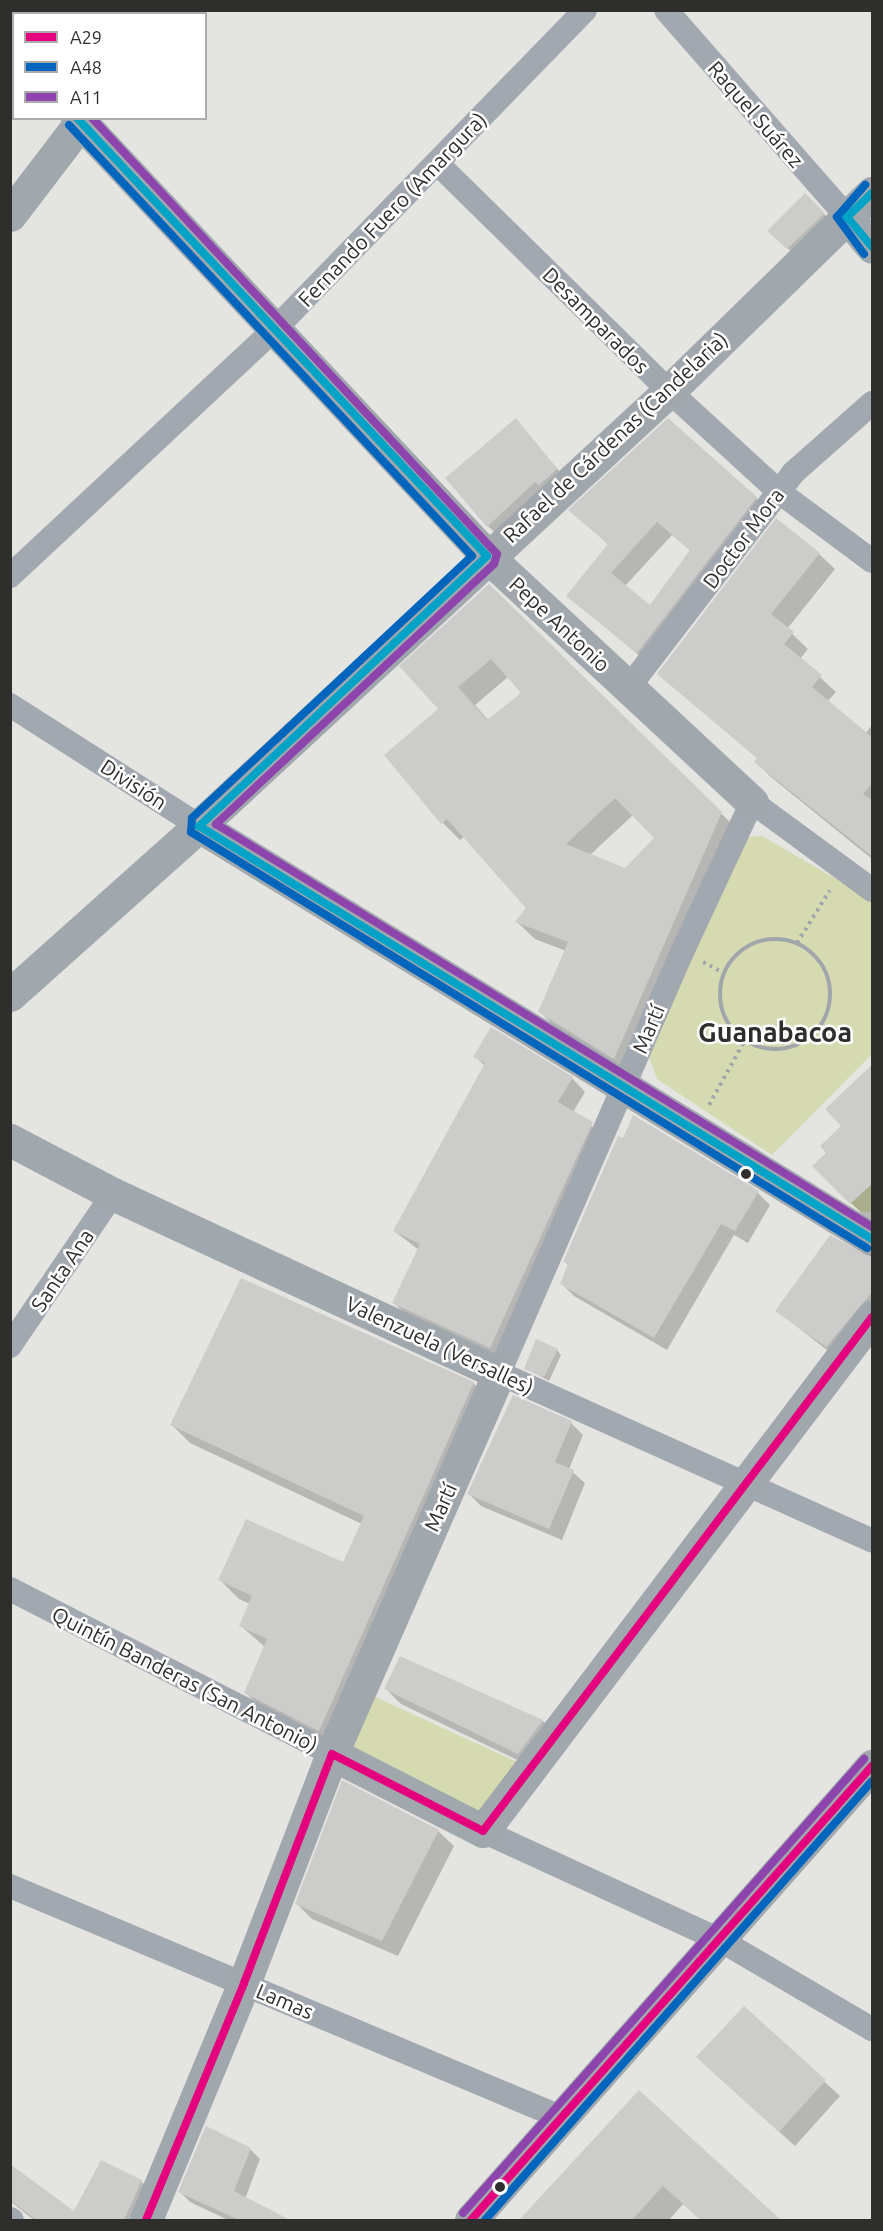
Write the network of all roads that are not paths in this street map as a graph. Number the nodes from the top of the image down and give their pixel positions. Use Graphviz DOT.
graph roads {
  1 [pos="585,10"];
  2 [pos="666,10"];
  3 [pos="81,120"];
  4 [pos="437,163"];
  5 [pos="873,193"];
  6 [pos="10,215"];
  7 [pos="847,217"];
  8 [pos="873,247"];
  9 [pos="274,330"];
  10 [pos="669,391"];
  11 [pos="873,403"];
  12 [pos="778,491"];
  13 [pos="487,556"];
  14 [pos="873,561"];
  15 [pos="10,576"];
  16 [pos="629,687"];
  17 [pos="10,705"];
  18 [pos="752,802"];
  19 [pos="199,826"];
  20 [pos="873,890"];
  21 [pos="10,995"];
  22 [pos="624,1086"];
  23 [pos="10,1140"];
  24 [pos="113,1194"];
  25 [pos="873,1239"];
  26 [pos="873,1317"];
  27 [pos="10,1346"];
  28 [pos="499,1372"];
  29 [pos="748,1482"];
  30 [pos="873,1541"];
  31 [pos="10,1589"];
  32 [pos="332,1754"];
  33 [pos="873,1766"];
  34 [pos="483,1831"];
  35 [pos="10,1886"];
  36 [pos="720,1941"];
  37 [pos="244,1983"];
  38 [pos="873,2029"];
  39 [pos="560,2117"];
  40 [pos="146,2220"];
  41 [pos="471,2220"];
  1 -- 4 [label="street, Fernando Fuero (Amargura)"];
  2 -- 7 [label="street, Raquel Suárez"];
  3 -- 6 [label="main road"];
  3 -- 9 [label="main road, Pepe Antonio"];
  4 -- 9 [label="street, Fernando Fuero (Amargura)"];
  4 -- 10 [label="street, Desamparados"];
  5 -- 7 [label="main road, Rafael de Cárdenas (Candelaria)"];
  7 -- 8 [label="main road"];
  7 -- 10 [label="main road, Rafael de Cárdenas (Candelaria)"];
  9 -- 13 [label="main road, Pepe Antonio"];
  9 -- 15 [label="street, Fernando Fuero (Amargura)"];
  10 -- 12 [label="street, Desamparados"];
  10 -- 13 [label="main road, Rafael de Cárdenas (Candelaria)"];
  11 -- 12 [label="street, Doctor Mora"];
  12 -- 14 [label="street, Desamparados"];
  12 -- 16 [label="street, Doctor Mora"];
  13 -- 16 [label="main road, Pepe Antonio"];
  13 -- 19 [label="main road, Rafael de Cárdenas (Candelaria)"];
  16 -- 18 [label="main road, Pepe Antonio"];
  17 -- 19 [label="street, División"];
  18 -- 20 [label="street, Pepe Antonio"];
  18 -- 22 [label="street, Martí"];
  19 -- 21 [label="main road, Rafael de Cárdenas (Candelaria)"];
  19 -- 22 [label="main road, División"];
  22 -- 25 [label="main road, División"];
  22 -- 28 [label="street, Martí"];
  23 -- 24 [label="main road, Valenzuela (Versalles)"];
  24 -- 27 [label="street, Santa Ana"];
  24 -- 28 [label="main road, Valenzuela (Versalles)"];
  26 -- 29 [label="main road"];
  28 -- 29 [label="street, Valenzuela (Versalles)"];
  28 -- 32 [label="main road, Martí"];
  29 -- 30 [label="street, Valenzuela (Versalles)"];
  29 -- 34 [label="main road"];
  31 -- 32 [label="street, Quintín Banderas (San Antonio)"];
  32 -- 34 [label="main road, Quintín Banderas (San Antonio)"];
  32 -- 37 [label="main road, Martí"];
  33 -- 36 [label="main road"];
  34 -- 36 [label="street, Quintín Banderas (San Antonio)"];
  35 -- 37 [label="street, Lamas"];
  36 -- 38 [label="street, Quintín Banderas (San Antonio)"];
  36 -- 39 [label="main road"];
  37 -- 39 [label="street, Lamas"];
  37 -- 40 [label="main road, Martí"];
  39 -- 41 [label="main road"];
}
